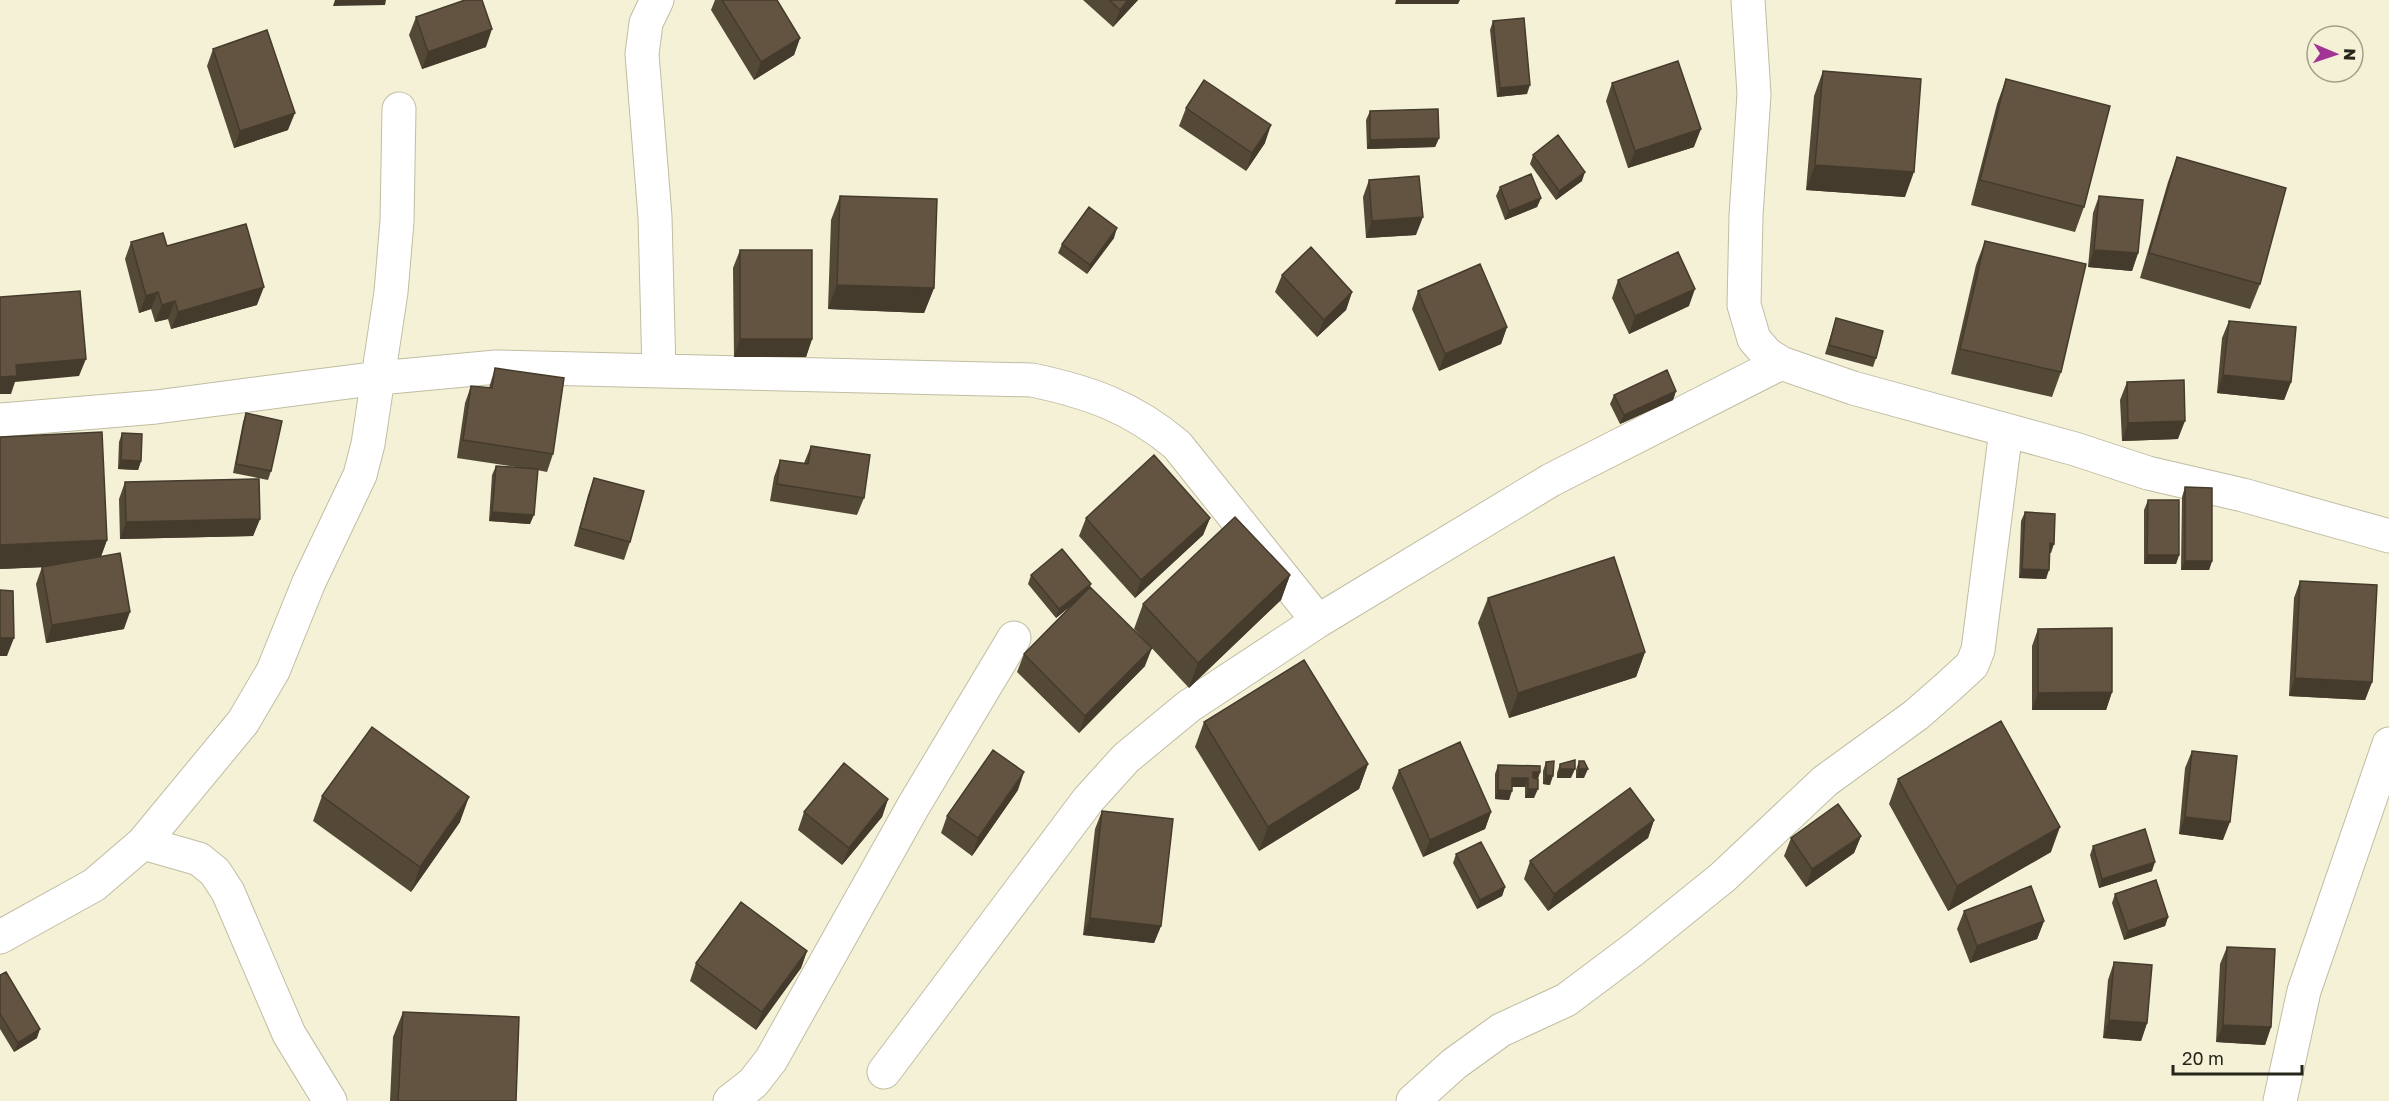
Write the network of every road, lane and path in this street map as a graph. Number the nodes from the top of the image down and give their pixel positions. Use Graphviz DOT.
graph roads {
  1 [pos="657,0"];
  2 [pos="1748,0"];
  3 [pos="399,109"];
  4 [pos="1781,363"];
  5 [pos="658,371"];
  6 [pos="379,378"];
  7 [pos="0,420"];
  8 [pos="2006,430"];
  9 [pos="2389,536"];
  10 [pos="1318,621"];
  11 [pos="1014,638"];
  12 [pos="2389,744"];
  13 [pos="144,843"];
  14 [pos="0,937"];
  15 [pos="884,1072"];
  16 [pos="330,1101"];
  17 [pos="730,1101"];
  18 [pos="1413,1101"];
  19 [pos="2280,1101"];
  1 -- 5 [label="street"];
  2 -- 4 [label="street"];
  3 -- 6 [label="street"];
  4 -- 8 [label="street"];
  4 -- 10 [label="street"];
  5 -- 6 [label="street"];
  5 -- 10 [label="street"];
  6 -- 7 [label="street"];
  6 -- 13 [label="street"];
  8 -- 9 [label="street"];
  8 -- 18 [label="street"];
  10 -- 15 [label="street"];
  11 -- 17 [label="street"];
  12 -- 19 [label="street"];
  13 -- 14 [label="street"];
  13 -- 16 [label="street"];
}
